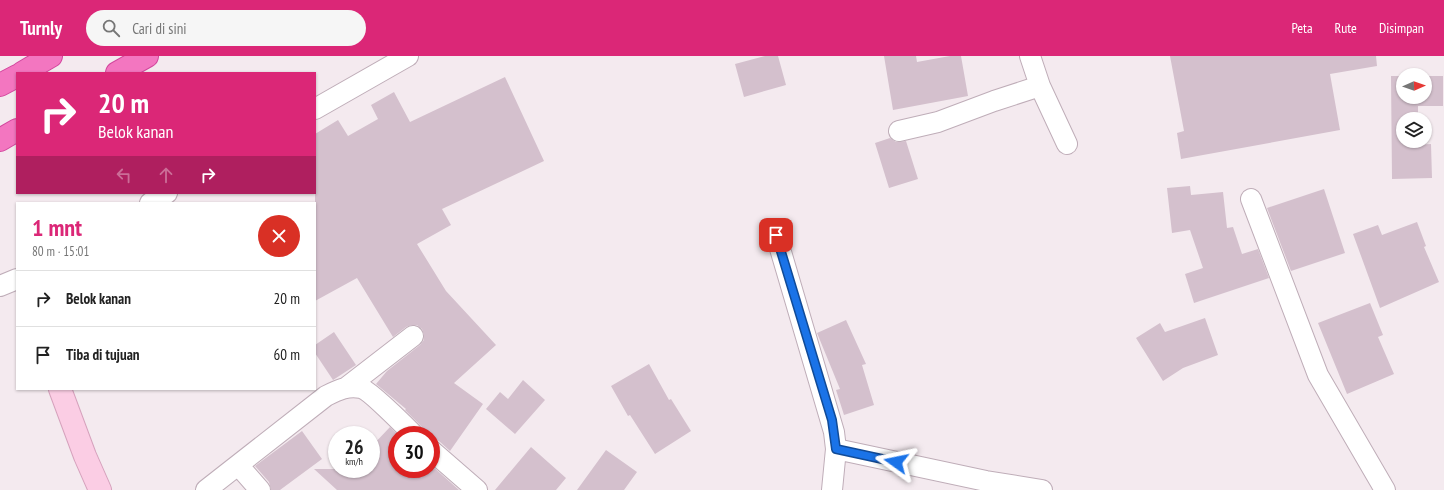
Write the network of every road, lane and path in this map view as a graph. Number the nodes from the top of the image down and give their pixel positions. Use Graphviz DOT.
graph roads {
  1 [pos="52,56"];
  2 [pos="147,56"];
  3 [pos="408,56"];
  4 [pos="1030,56"];
  5 [pos="24,72"];
  6 [pos="119,72"];
  7 [pos="16,77"];
  8 [pos="0,85"];
  9 [pos="1040,86"];
  10 [pos="316,108"];
  11 [pos="16,131"];
  12 [pos="899,131"];
  13 [pos="0,140"];
  14 [pos="1067,144"];
  15 [pos="165,194"];
  16 [pos="1251,200"];
  17 [pos="152,202"];
  18 [pos="776,235"];
  19 [pos="16,279"];
  20 [pos="0,286"];
  21 [pos="413,336"];
  22 [pos="347,387"];
  23 [pos="60,390"];
  24 [pos="405,426"];
  25 [pos="836,449"];
  26 [pos="440,458"];
  27 [pos="238,465"];
  28 [pos="100,490"];
  29 [pos="206,490"];
  30 [pos="260,490"];
  31 [pos="477,490"];
  32 [pos="832,490"];
  33 [pos="1042,490"];
  34 [pos="1385,490"];
  1 -- 5 [label="highway"];
  2 -- 6 [label="highway"];
  3 -- 10 [label="street"];
  4 -- 9 [label="street"];
  7 -- 8 [label="highway"];
  9 -- 12 [label="street"];
  9 -- 14 [label="street"];
  11 -- 13 [label="highway"];
  15 -- 17 [label="street"];
  16 -- 34 [label="street"];
  18 -- 25 [label="street"];
  19 -- 20 [label="street"];
  21 -- 22 [label="street"];
  22 -- 24 [label="street"];
  22 -- 27 [label="street"];
  23 -- 28 [label="street"];
  25 -- 32 [label="street"];
  25 -- 33 [label="street"];
  26 -- 31 [label="street"];
  27 -- 29 [label="street"];
  27 -- 30 [label="street"];
}
